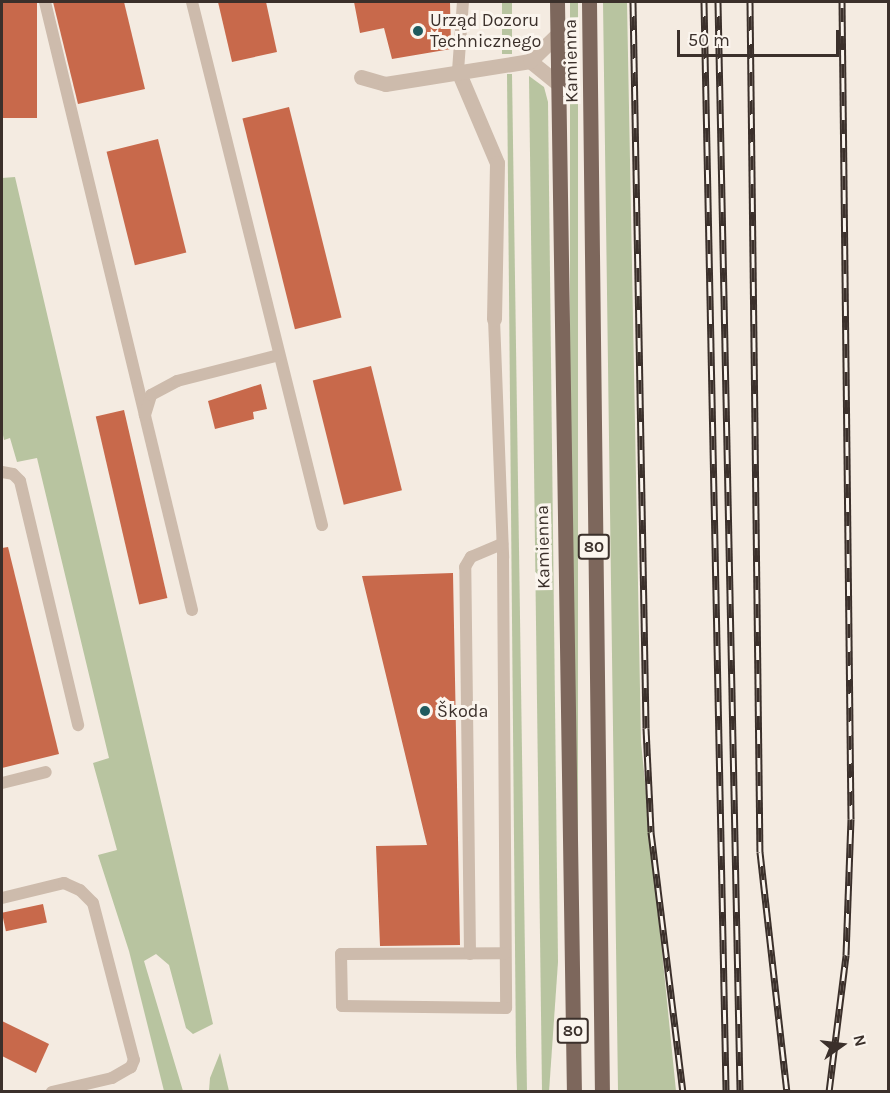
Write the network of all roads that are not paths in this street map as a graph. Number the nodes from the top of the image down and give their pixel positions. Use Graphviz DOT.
graph roads {
  1 [pos="45,2"];
  2 [pos="192,2"];
  3 [pos="463,2"];
  4 [pos="557,2"];
  5 [pos="589,2"];
  6 [pos="558,34"];
  7 [pos="530,61"];
  8 [pos="458,71"];
  9 [pos="361,77"];
  10 [pos="558,84"];
  11 [pos="494,319"];
  12 [pos="279,355"];
  13 [pos="145,415"];
  14 [pos="2,472"];
  15 [pos="322,525"];
  16 [pos="502,544"];
  17 [pos="192,610"];
  18 [pos="78,725"];
  19 [pos="46,772"];
  20 [pos="2,783"];
  21 [pos="2,898"];
  22 [pos="505,953"];
  23 [pos="470,954"];
  24 [pos="52,1092"];
  25 [pos="574,1092"];
  26 [pos="602,1092"];
  1 -- 13 [label="lane"];
  2 -- 12 [label="lane"];
  3 -- 8 [label="lane"];
  4 -- 6 [label="main road, Kamienna / 80"];
  5 -- 26 [label="main road, Kamienna / 80"];
  6 -- 7 [label="street"];
  6 -- 10 [label="main road, Kamienna / 80"];
  7 -- 8 [label="street"];
  7 -- 10 [label="street"];
  8 -- 9 [label="street"];
  8 -- 11 [label="street"];
  10 -- 25 [label="main road, Kamienna / 80"];
  11 -- 16 [label="lane"];
  12 -- 13 [label="lane"];
  12 -- 15 [label="lane"];
  13 -- 17 [label="lane"];
  14 -- 18 [label="lane"];
  16 -- 22 [label="lane"];
  16 -- 23 [label="lane"];
  19 -- 20 [label="lane"];
  21 -- 24 [label="lane"];
  22 -- 23 [label="lane"];
  22 -- 23 [label="lane"];
}
